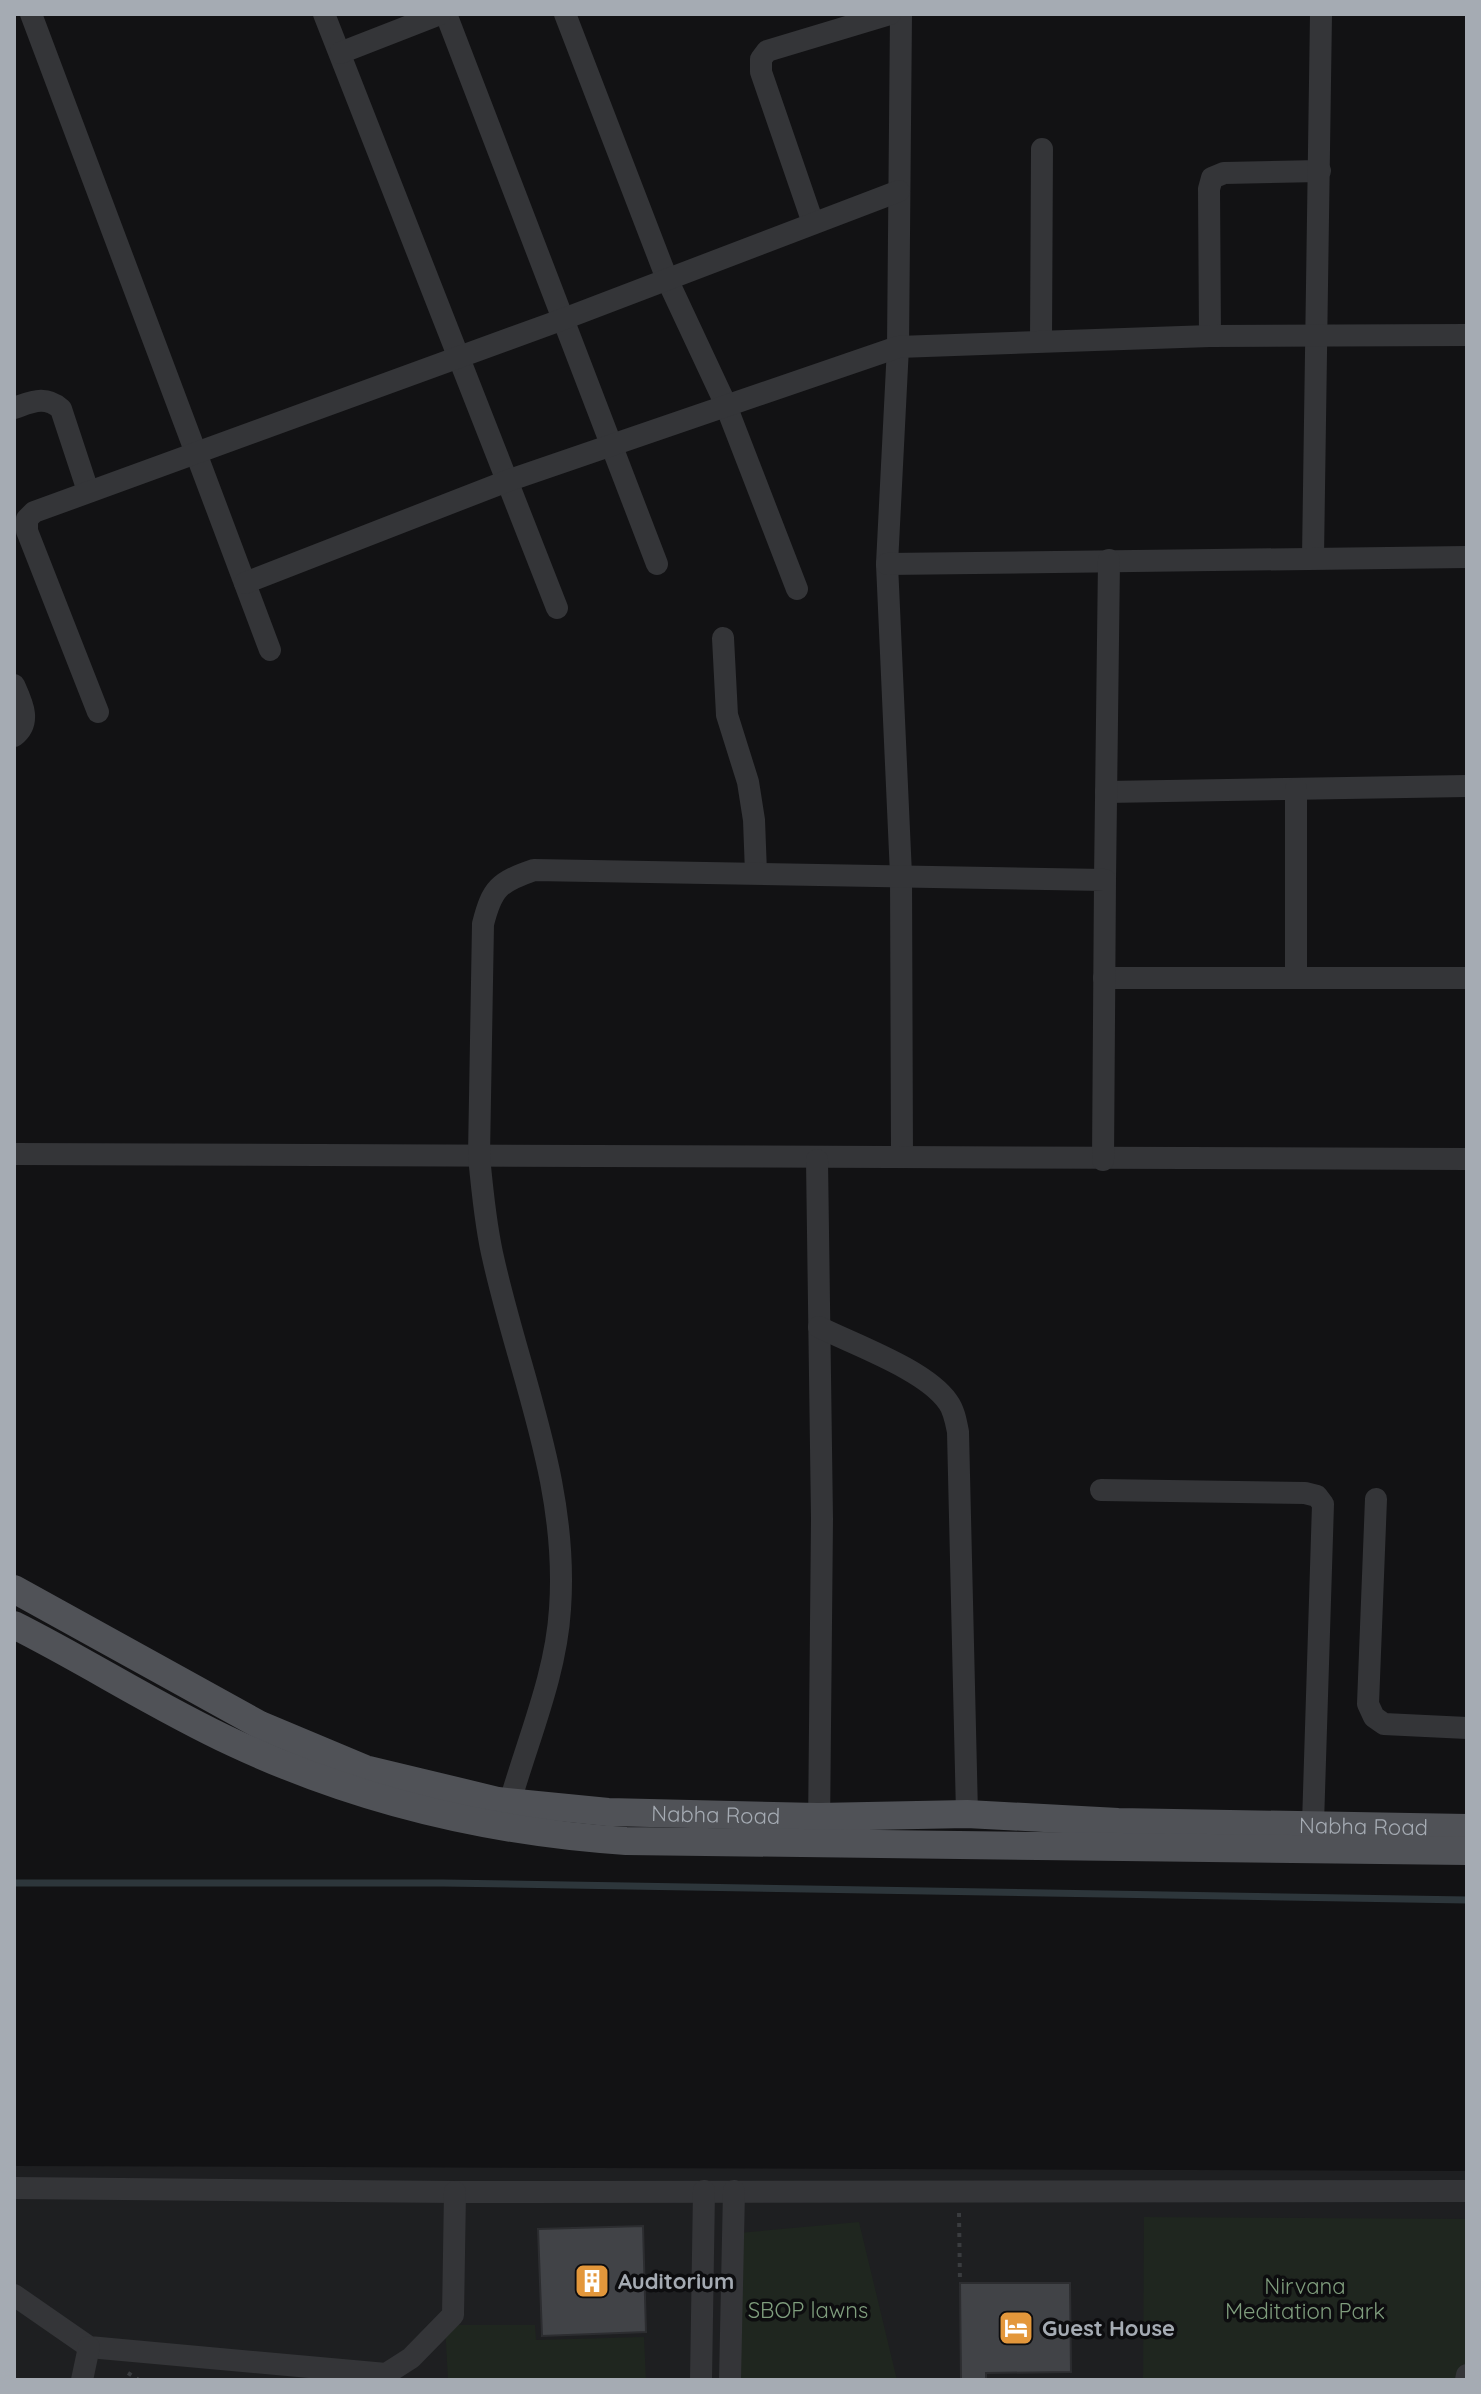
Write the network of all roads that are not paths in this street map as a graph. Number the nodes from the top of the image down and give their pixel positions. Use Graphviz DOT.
graph roads {
  1 [pos="31,14"];
  2 [pos="324,14"];
  3 [pos="443,14"];
  4 [pos="565,14"];
  5 [pos="890,14"];
  6 [pos="901,14"];
  7 [pos="1321,14"];
  8 [pos="340,53"];
  9 [pos="1042,149"];
  10 [pos="1320,171"];
  11 [pos="899,191"];
  12 [pos="813,223"];
  13 [pos="667,279"];
  14 [pos="561,320"];
  15 [pos="1467,335"];
  16 [pos="1210,336"];
  17 [pos="1319,336"];
  18 [pos="1041,340"];
  19 [pos="898,347"];
  20 [pos="458,357"];
  21 [pos="725,403"];
  22 [pos="14,408"];
  23 [pos="609,445"];
  24 [pos="196,451"];
  25 [pos="507,481"];
  26 [pos="88,491"];
  27 [pos="1313,557"];
  28 [pos="1467,557"];
  29 [pos="1109,560"];
  30 [pos="657,564"];
  31 [pos="887,564"];
  32 [pos="245,583"];
  33 [pos="797,589"];
  34 [pos="557,608"];
  35 [pos="723,638"];
  36 [pos="270,650"];
  37 [pos="14,685"];
  38 [pos="98,712"];
  39 [pos="14,736"];
  40 [pos="1467,786"];
  41 [pos="1296,789"];
  42 [pos="1106,792"];
  43 [pos="756,873"];
  44 [pos="901,875"];
  45 [pos="1105,880"];
  46 [pos="1296,977"];
  47 [pos="1104,978"];
  48 [pos="1467,978"];
  49 [pos="14,1154"];
  50 [pos="479,1156"];
  51 [pos="902,1157"];
  52 [pos="1467,1159"];
  53 [pos="817,1160"];
  54 [pos="1103,1160"];
  55 [pos="819,1327"];
  56 [pos="1101,1490"];
  57 [pos="1376,1499"];
  58 [pos="14,1589"];
  59 [pos="14,1625"];
  60 [pos="1467,1728"];
  61 [pos="510,1802"];
  62 [pos="967,1814"];
  63 [pos="1313,1824"];
  64 [pos="1467,1828"];
  65 [pos="819,1830"];
  66 [pos="1467,1851"];
  67 [pos="14,2188"];
  68 [pos="704,2191"];
  69 [pos="734,2191"];
  70 [pos="1467,2191"];
  71 [pos="455,2192"];
  72 [pos="14,2295"];
  73 [pos="89,2347"];
  74 [pos="82,2380"];
  75 [pos="701,2380"];
  76 [pos="730,2380"];
  1 -- 24 [label="street"];
  2 -- 8 [label="street"];
  3 -- 8 [label="street"];
  3 -- 14 [label="street"];
  4 -- 13 [label="street"];
  5 -- 12 [label="street"];
  6 -- 11 [label="street"];
  7 -- 10 [label="street"];
  8 -- 20 [label="street"];
  9 -- 18 [label="street"];
  10 -- 16 [label="street"];
  10 -- 17 [label="street"];
  11 -- 12 [label="street"];
  11 -- 19 [label="street"];
  12 -- 13 [label="street"];
  13 -- 14 [label="street"];
  13 -- 21 [label="street"];
  14 -- 20 [label="street"];
  14 -- 23 [label="street"];
  15 -- 17 [label="street"];
  16 -- 17 [label="street"];
  16 -- 18 [label="street"];
  17 -- 27 [label="street"];
  18 -- 19 [label="street"];
  19 -- 21 [label="street"];
  19 -- 31 [label="street"];
  20 -- 24 [label="street"];
  20 -- 25 [label="street"];
  21 -- 23 [label="street"];
  21 -- 33 [label="street"];
  22 -- 26 [label="street"];
  23 -- 25 [label="street"];
  23 -- 30 [label="street"];
  24 -- 26 [label="street"];
  24 -- 32 [label="street"];
  25 -- 32 [label="street"];
  25 -- 34 [label="street"];
  26 -- 38 [label="street"];
  27 -- 28 [label="street"];
  27 -- 29 [label="street"];
  29 -- 31 [label="street"];
  29 -- 42 [label="street"];
  31 -- 44 [label="street"];
  32 -- 36 [label="street"];
  35 -- 43 [label="street"];
  37 -- 39 [label="street"];
  40 -- 41 [label="street"];
  41 -- 42 [label="street"];
  41 -- 46 [label="street"];
  42 -- 45 [label="street"];
  43 -- 44 [label="street"];
  43 -- 50 [label="street"];
  44 -- 45 [label="street"];
  44 -- 51 [label="street"];
  45 -- 47 [label="street"];
  46 -- 47 [label="street"];
  46 -- 48 [label="street"];
  47 -- 54 [label="street"];
  49 -- 50 [label="street"];
  50 -- 53 [label="street"];
  50 -- 61 [label="street"];
  51 -- 53 [label="street"];
  51 -- 54 [label="street"];
  52 -- 54 [label="street"];
  53 -- 55 [label="street"];
  55 -- 62 [label="street"];
  55 -- 65 [label="street"];
  56 -- 63 [label="street"];
  57 -- 60 [label="street"];
  58 -- 61 [label="main road, Nabha Road"];
  59 -- 65 [label="main road, Nabha Road"];
  61 -- 65 [label="main road, Nabha Road"];
  62 -- 63 [label="main road, Nabha Road"];
  62 -- 65 [label="main road, Nabha Road"];
  63 -- 64 [label="main road, Nabha Road"];
  65 -- 66 [label="main road, Nabha Road"];
  67 -- 71 [label="street"];
  68 -- 69 [label="street"];
  68 -- 71 [label="street"];
  68 -- 75 [label="street"];
  69 -- 70 [label="street"];
  69 -- 76 [label="street"];
  71 -- 73 [label="street"];
  72 -- 73 [label="street"];
  73 -- 74 [label="street"];
}
